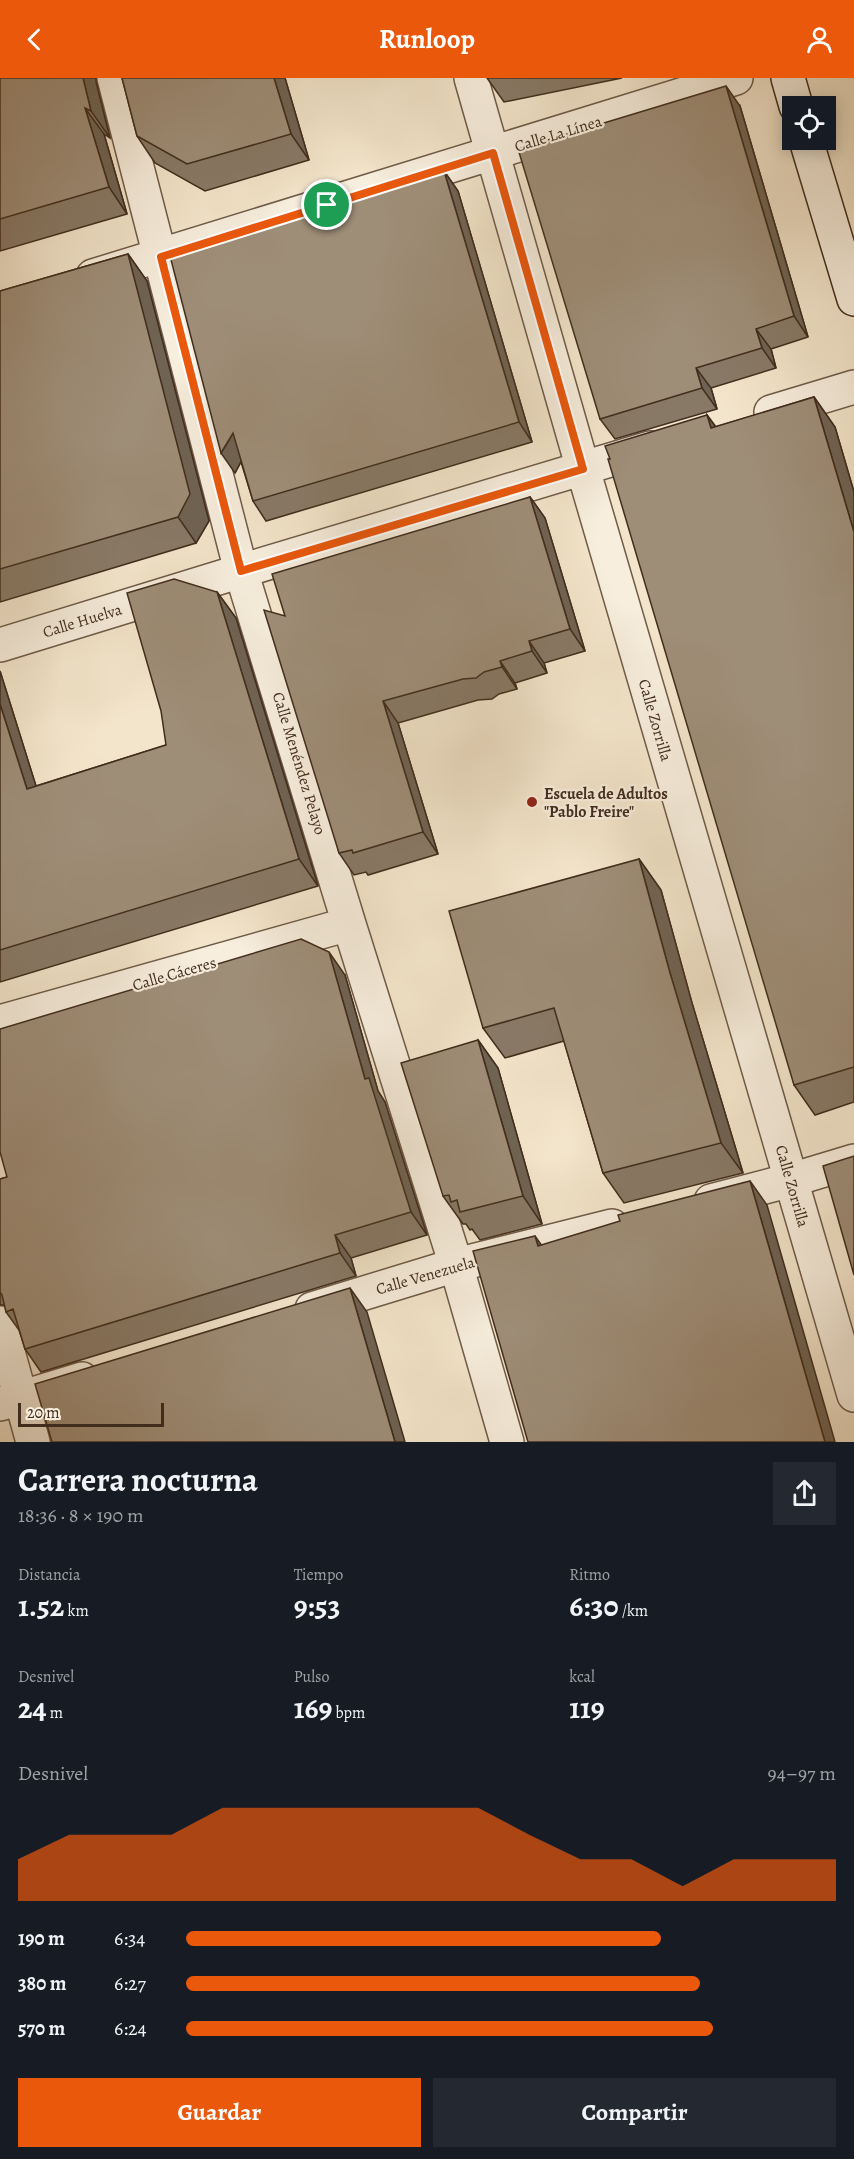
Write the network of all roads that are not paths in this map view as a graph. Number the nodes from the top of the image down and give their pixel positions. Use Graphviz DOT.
graph roads {
  1 [pos="114,78"];
  2 [pos="471,78"];
  3 [pos="736,78"];
  4 [pos="788,78"];
  5 [pos="793,96"];
  6 [pos="809,150"];
  7 [pos="493,153"];
  8 [pos="161,257"];
  9 [pos="69,283"];
  10 [pos="854,299"];
  11 [pos="854,387"];
  12 [pos="741,421"];
  13 [pos="673,441"];
  14 [pos="583,469"];
  15 [pos="241,571"];
  16 [pos="0,645"];
  17 [pos="349,924"];
  18 [pos="0,1022"];
  19 [pos="854,1161"];
  20 [pos="791,1180"];
  21 [pos="687,1207"];
  22 [pos="641,1218"];
  23 [pos="456,1265"];
  24 [pos="284,1317"];
  25 [pos="0,1323"];
  26 [pos="113,1370"];
  27 [pos="854,1395"];
  28 [pos="10,1401"];
  29 [pos="33,1442"];
  30 [pos="507,1442"];
  1 -- 8 [label="street, Calle Menéndez Pelayo"];
  2 -- 7 [label="street, Calle Zorrilla"];
  3 -- 7 [label="street, Calle La Línea"];
  4 -- 5 [label="street"];
  6 -- 10 [label="street"];
  7 -- 8 [label="street, Calle La Línea"];
  7 -- 14 [label="street, Calle Zorrilla"];
  8 -- 9 [label="street, Calle La Línea"];
  8 -- 15 [label="street, Calle Menéndez Pelayo"];
  11 -- 12 [label="street"];
  13 -- 14 [label="street, Calle Huelva"];
  14 -- 15 [label="street, Calle Huelva"];
  14 -- 20 [label="street, Calle Zorrilla"];
  15 -- 16 [label="street, Calle Huelva"];
  15 -- 17 [label="street, Calle Menéndez Pelayo"];
  17 -- 18 [label="street, Calle Cáceres"];
  17 -- 23 [label="street, Calle Menéndez Pelayo"];
  19 -- 20 [label="street"];
  20 -- 21 [label="street"];
  20 -- 27 [label="street, Calle Zorrilla"];
  22 -- 23 [label="street, Calle Venezuela"];
  23 -- 24 [label="street, Calle Venezuela"];
  23 -- 30 [label="street, Calle Menéndez Pelayo"];
  25 -- 28 [label="street"];
  26 -- 28 [label="street"];
  28 -- 29 [label="street"];
}
